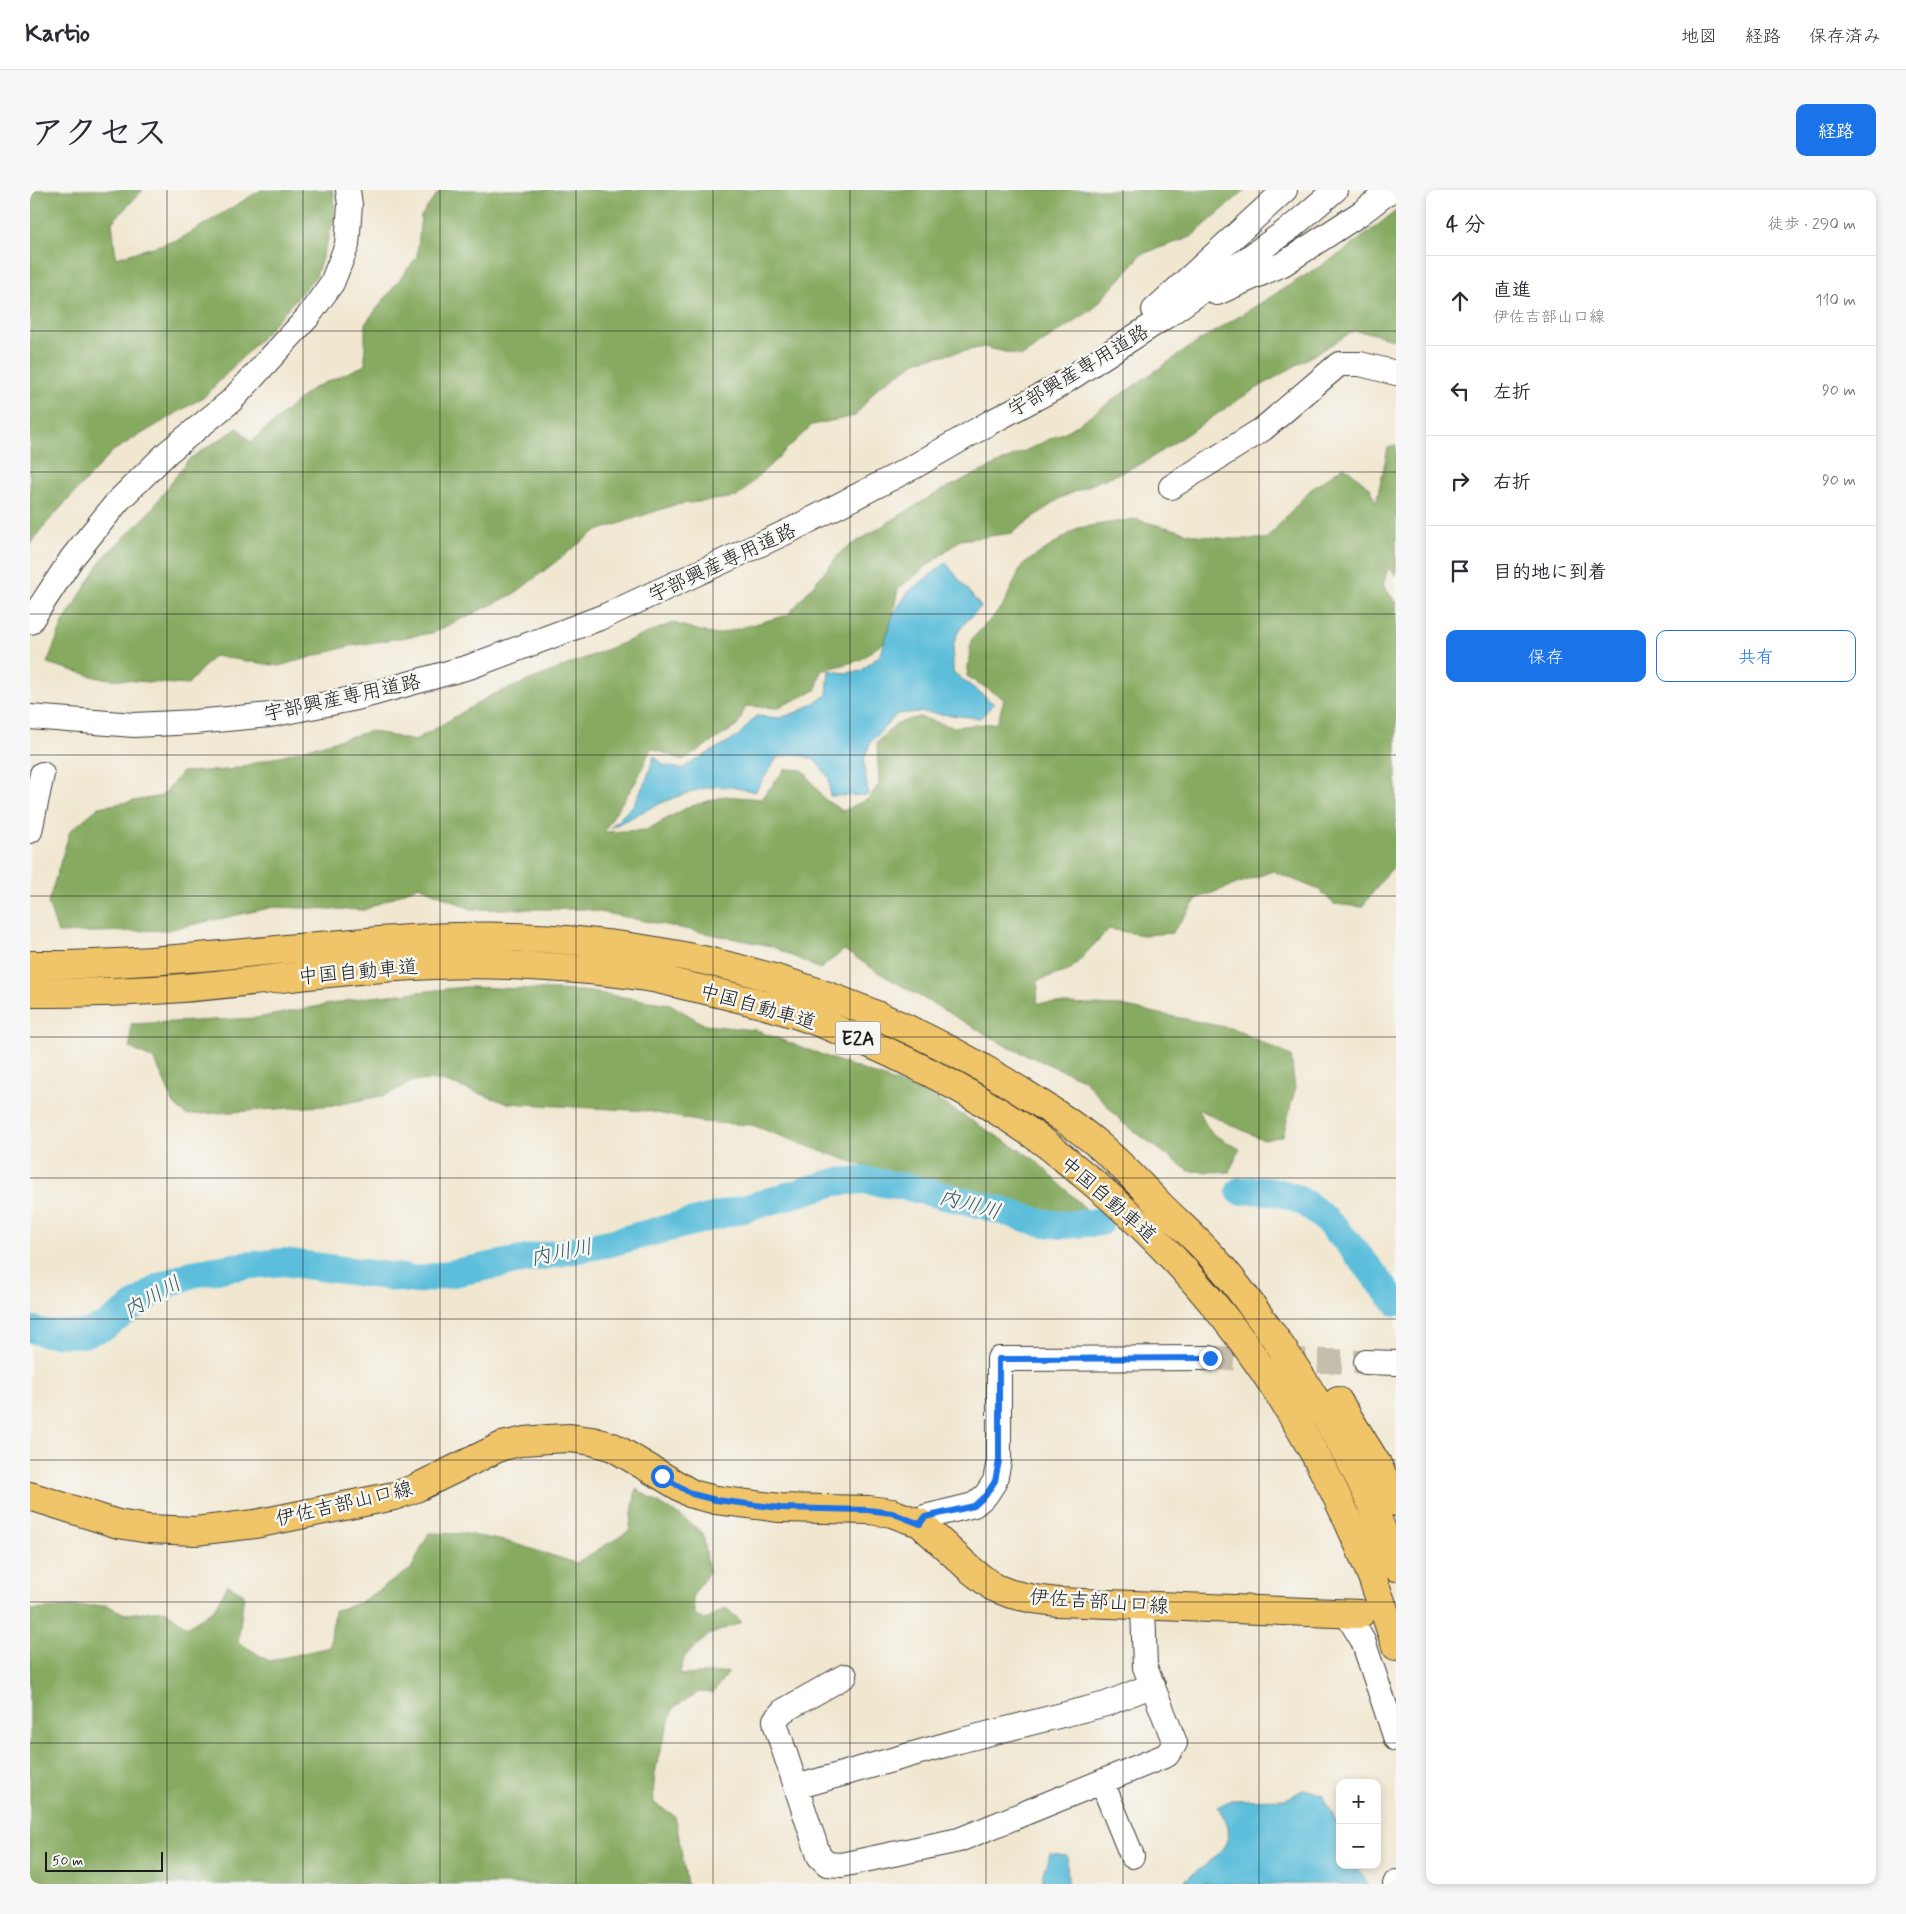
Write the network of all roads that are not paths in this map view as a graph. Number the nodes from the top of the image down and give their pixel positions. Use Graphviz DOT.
graph roads {
  1 [pos="348,190"];
  2 [pos="1285,190"];
  3 [pos="1335,190"];
  4 [pos="1392,190"];
  5 [pos="1168,315"];
  6 [pos="1099,360"];
  7 [pos="1396,373"];
  8 [pos="1171,487"];
  9 [pos="30,622"];
  10 [pos="30,717"];
  11 [pos="42,774"];
  12 [pos="30,831"];
  13 [pos="30,965"];
  14 [pos="30,993"];
  15 [pos="1115,1159"];
  16 [pos="1210,1358"];
  17 [pos="1366,1362"];
  18 [pos="1396,1363"];
  19 [pos="30,1496"];
  20 [pos="1396,1502"];
  21 [pos="920,1524"];
  22 [pos="1396,1566"];
  23 [pos="1143,1606"];
  24 [pos="1353,1613"];
  25 [pos="1396,1646"];
  26 [pos="845,1676"];
  27 [pos="1153,1685"];
  28 [pos="1396,1739"];
  29 [pos="1102,1782"];
  30 [pos="796,1787"];
  31 [pos="1132,1856"];
  1 -- 9 [label="street"];
  2 -- 6 [label="street"];
  3 -- 5 [label="street, 宇部興産専用道路"];
  4 -- 5 [label="street"];
  5 -- 6 [label="street, 宇部興産専用道路"];
  6 -- 10 [label="street, 宇部興産専用道路"];
  7 -- 8 [label="street"];
  11 -- 12 [label="street"];
  13 -- 15 [label="main road, 中国自動車道 / E2A"];
  14 -- 25 [label="main road, 中国自動車道 / E2A"];
  15 -- 20 [label="main road"];
  15 -- 22 [label="main road, 中国自動車道 / E2A"];
  16 -- 21 [label="street"];
  17 -- 18 [label="street"];
  19 -- 21 [label="main road, 伊佐吉部山口線"];
  21 -- 23 [label="main road, 伊佐吉部山口線"];
  23 -- 24 [label="main road, 伊佐吉部山口線"];
  23 -- 27 [label="street"];
  24 -- 28 [label="street"];
  26 -- 30 [label="street"];
  27 -- 29 [label="street"];
  27 -- 30 [label="street"];
  29 -- 30 [label="street"];
  29 -- 31 [label="street"];
}
